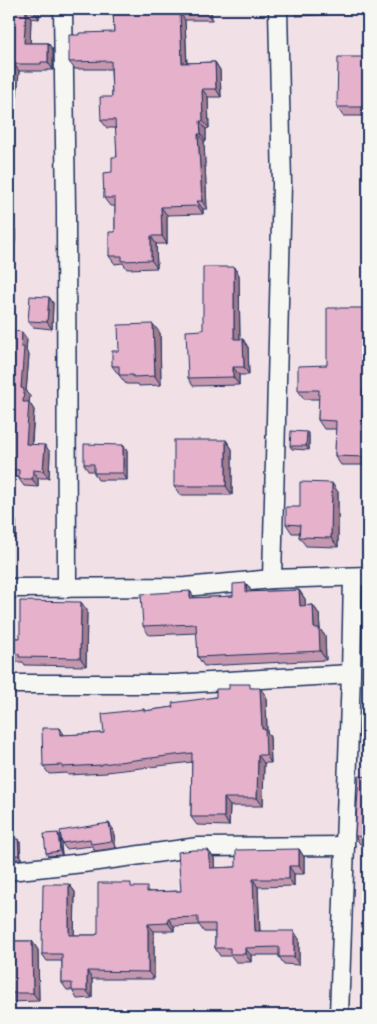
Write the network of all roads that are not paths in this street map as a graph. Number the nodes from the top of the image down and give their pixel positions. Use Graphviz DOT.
graph roads {
  1 [pos="63,9"];
  2 [pos="278,9"];
  3 [pos="360,576"];
  4 [pos="272,579"];
  5 [pos="9,588"];
  6 [pos="67,588"];
  7 [pos="351,674"];
  8 [pos="9,684"];
  9 [pos="345,846"];
  10 [pos="9,871"];
  11 [pos="336,1015"];
  1 -- 6 [label="street"];
  2 -- 4 [label="street"];
  3 -- 4 [label="street"];
  3 -- 7 [label="street"];
  4 -- 6 [label="street"];
  5 -- 6 [label="street"];
  7 -- 8 [label="street"];
  7 -- 9 [label="street"];
  9 -- 10 [label="street"];
  9 -- 11 [label="street"];
}
